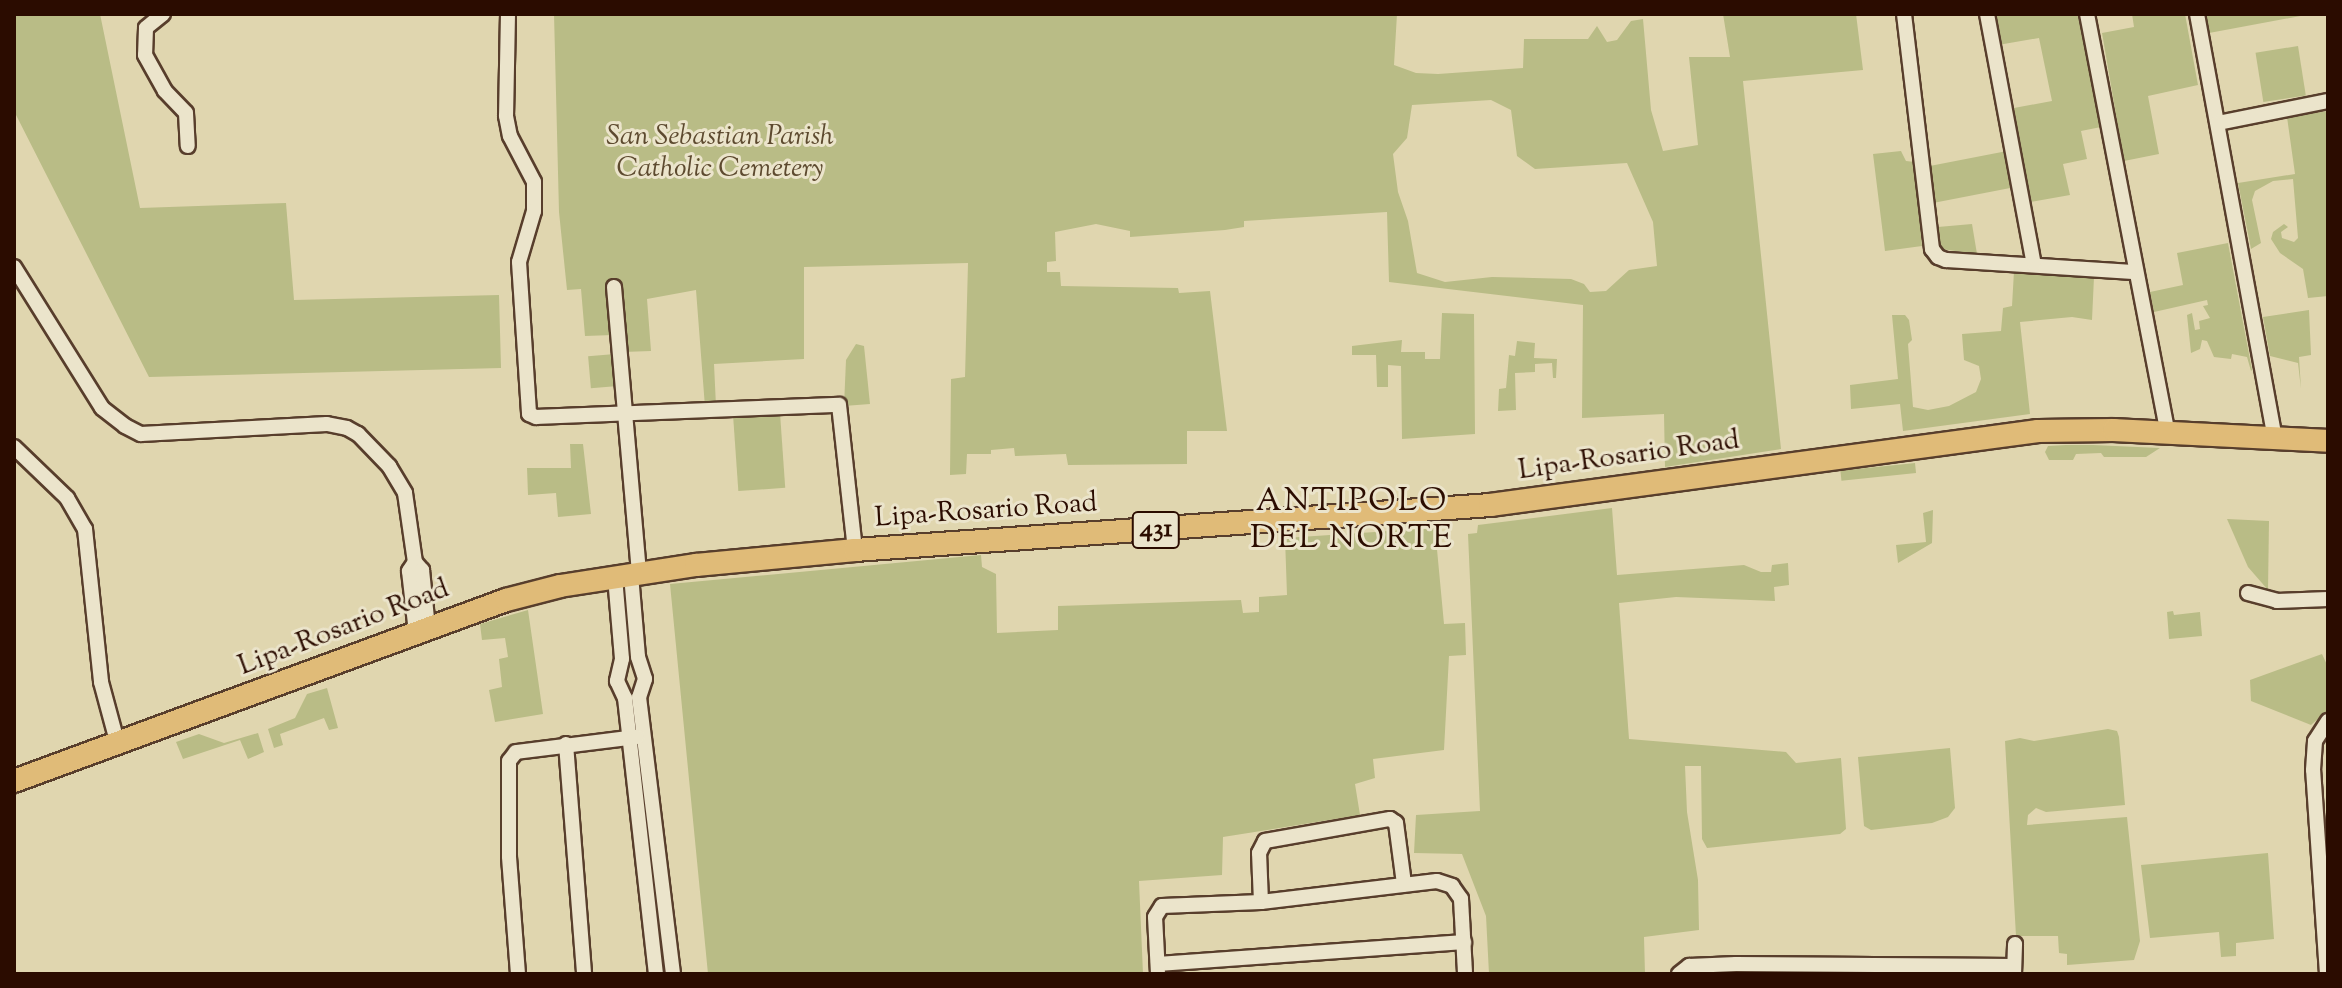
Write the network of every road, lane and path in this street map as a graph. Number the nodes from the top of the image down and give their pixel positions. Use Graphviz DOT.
graph roads {
  1 [pos="163,14"];
  2 [pos="508,14"];
  3 [pos="1904,14"];
  4 [pos="1987,14"];
  5 [pos="2087,14"];
  6 [pos="2197,14"];
  7 [pos="2328,101"];
  8 [pos="2218,123"];
  9 [pos="188,146"];
  10 [pos="2034,265"];
  11 [pos="14,267"];
  12 [pos="2134,272"];
  13 [pos="614,287"];
  14 [pos="624,415"];
  15 [pos="2168,433"];
  16 [pos="2275,440"];
  17 [pos="2328,441"];
  18 [pos="14,447"];
  19 [pos="855,550"];
  20 [pos="628,575"];
  21 [pos="2248,593"];
  22 [pos="2328,599"];
  23 [pos="422,630"];
  24 [pos="630,658"];
  25 [pos="632,697"];
  26 [pos="2328,721"];
  27 [pos="636,737"];
  28 [pos="566,744"];
  29 [pos="118,745"];
  30 [pos="14,781"];
  31 [pos="1404,884"];
  32 [pos="1261,902"];
  33 [pos="1464,942"];
  34 [pos="2015,944"];
  35 [pos="1792,968"];
  36 [pos="1849,968"];
  37 [pos="1158,969"];
  38 [pos="1736,969"];
  39 [pos="1903,969"];
  40 [pos="1961,970"];
  41 [pos="2014,970"];
  42 [pos="518,974"];
  43 [pos="584,974"];
  44 [pos="656,974"];
  45 [pos="673,974"];
  46 [pos="1465,974"];
  47 [pos="1679,974"];
  48 [pos="2327,974"];
  1 -- 9 [label="street"];
  2 -- 14 [label="street"];
  3 -- 10 [label="street"];
  4 -- 10 [label="street"];
  5 -- 12 [label="street"];
  6 -- 8 [label="street"];
  7 -- 8 [label="street"];
  8 -- 16 [label="street"];
  10 -- 12 [label="street"];
  11 -- 23 [label="street"];
  12 -- 15 [label="street"];
  13 -- 14 [label="street"];
  14 -- 19 [label="street"];
  14 -- 20 [label="street"];
  15 -- 16 [label="main road, Lipa-Rosario Road / 431"];
  15 -- 19 [label="main road, Lipa-Rosario Road / 431"];
  16 -- 17 [label="main road, Lipa-Rosario Road / 431"];
  18 -- 29 [label="street"];
  19 -- 20 [label="main road, Lipa-Rosario Road / 431"];
  20 -- 23 [label="main road, Lipa-Rosario Road / 431"];
  20 -- 24 [label="street"];
  21 -- 22 [label="street"];
  23 -- 29 [label="main road, Lipa-Rosario Road / 431"];
  24 -- 25 [label="street"];
  24 -- 25 [label="street"];
  25 -- 27 [label="street"];
  26 -- 48 [label="street"];
  27 -- 28 [label="street"];
  27 -- 44 [label="street"];
  27 -- 45 [label="street"];
  28 -- 42 [label="street"];
  28 -- 43 [label="street"];
  29 -- 30 [label="main road, Lipa-Rosario Road / 431"];
  31 -- 32 [label="street"];
  31 -- 32 [label="street"];
  31 -- 33 [label="street"];
  32 -- 37 [label="street"];
  33 -- 37 [label="street"];
  33 -- 46 [label="street"];
  34 -- 41 [label="street"];
  35 -- 36 [label="street"];
  35 -- 38 [label="street"];
  36 -- 39 [label="street"];
  38 -- 47 [label="street"];
  39 -- 40 [label="street"];
  40 -- 41 [label="street"];
}
